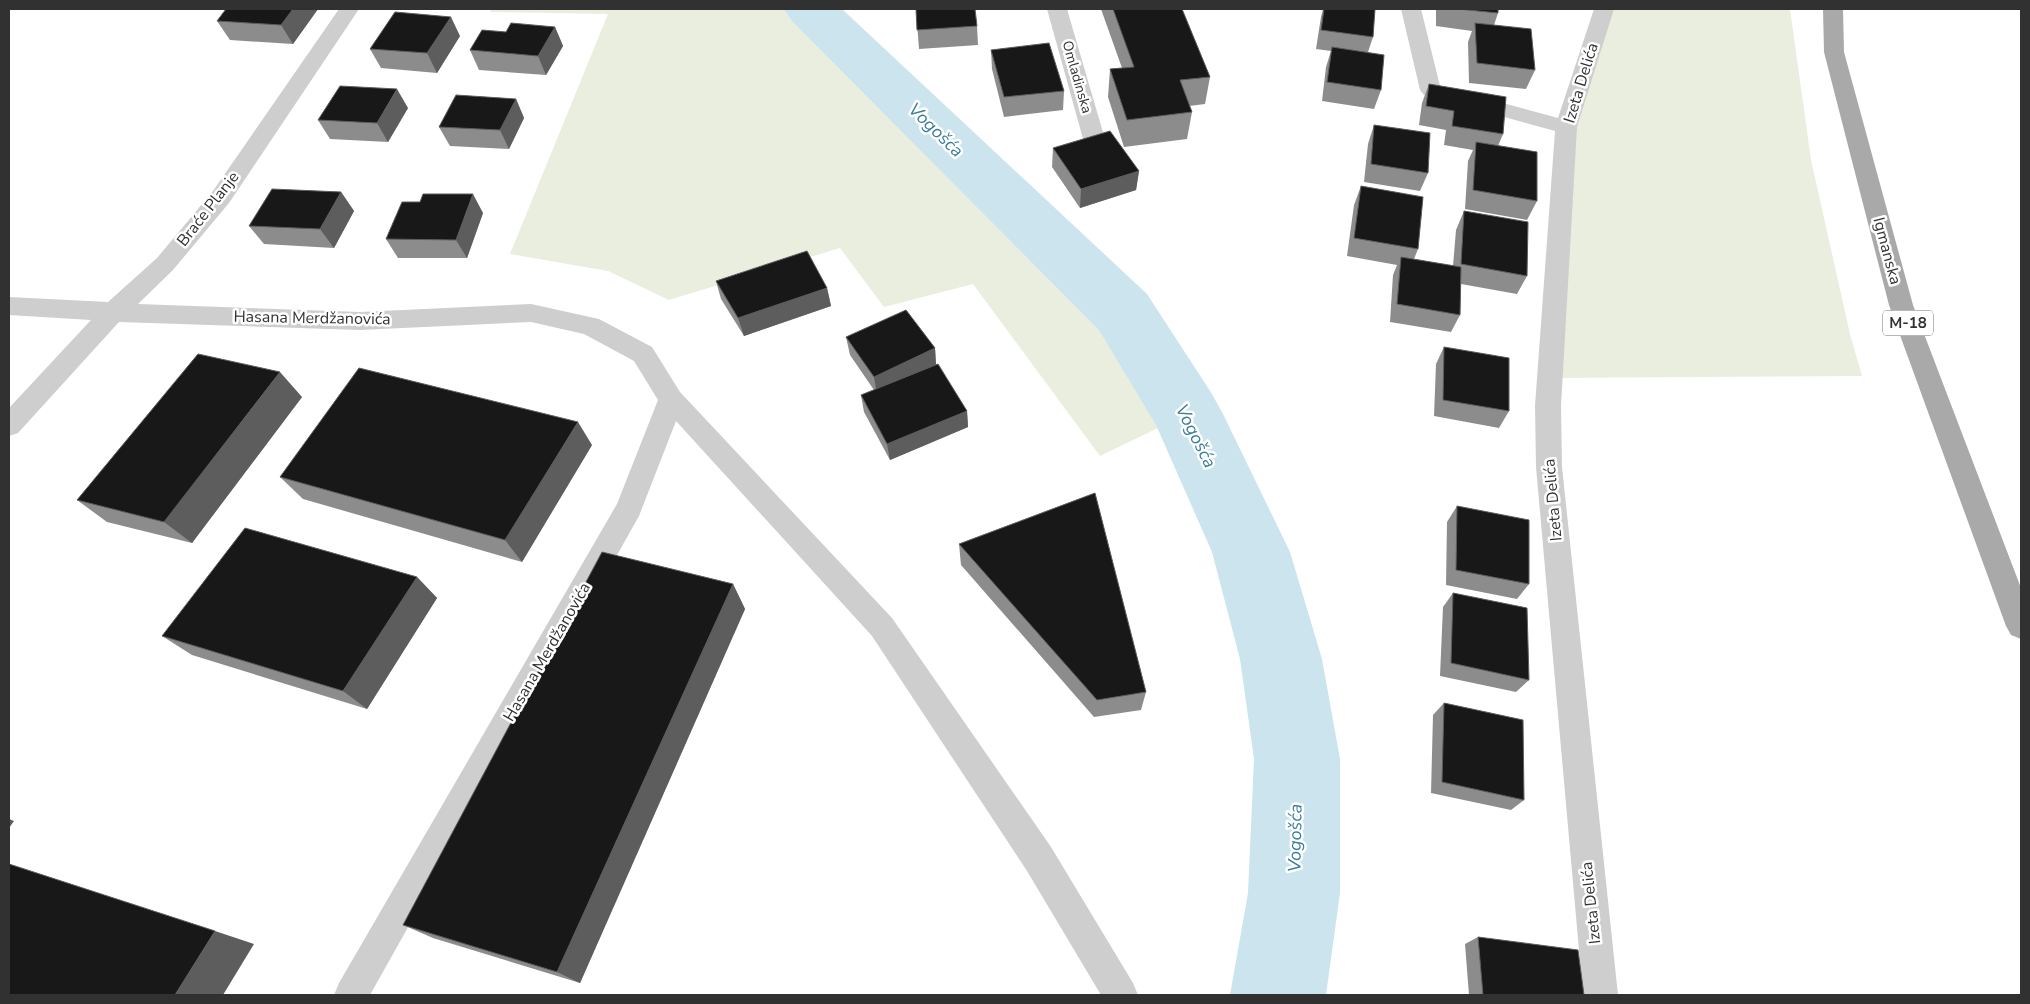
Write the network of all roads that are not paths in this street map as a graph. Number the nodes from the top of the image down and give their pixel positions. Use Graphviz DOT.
graph roads {
  1 [pos="349,9"];
  2 [pos="1057,9"];
  3 [pos="1411,9"];
  4 [pos="1604,9"];
  5 [pos="1833,9"];
  6 [pos="1566,126"];
  7 [pos="1096,146"];
  8 [pos="9,306"];
  9 [pos="113,312"];
  10 [pos="671,399"];
  11 [pos="9,425"];
  12 [pos="2021,626"];
  13 [pos="351,995"];
  14 [pos="1121,995"];
  15 [pos="1600,995"];
  1 -- 9 [label="street, Braće Planje"];
  2 -- 7 [label="street, Omladinska"];
  3 -- 6 [label="street"];
  4 -- 6 [label="street, Izeta Delića"];
  5 -- 12 [label="main road, Igmanska / M-18"];
  6 -- 15 [label="street, Izeta Delića"];
  8 -- 9 [label="street"];
  9 -- 10 [label="street, Hasana Merdžanovića"];
  9 -- 11 [label="street, Braće Planje"];
  10 -- 13 [label="street, Hasana Merdžanovića"];
  10 -- 14 [label="street"];
}
